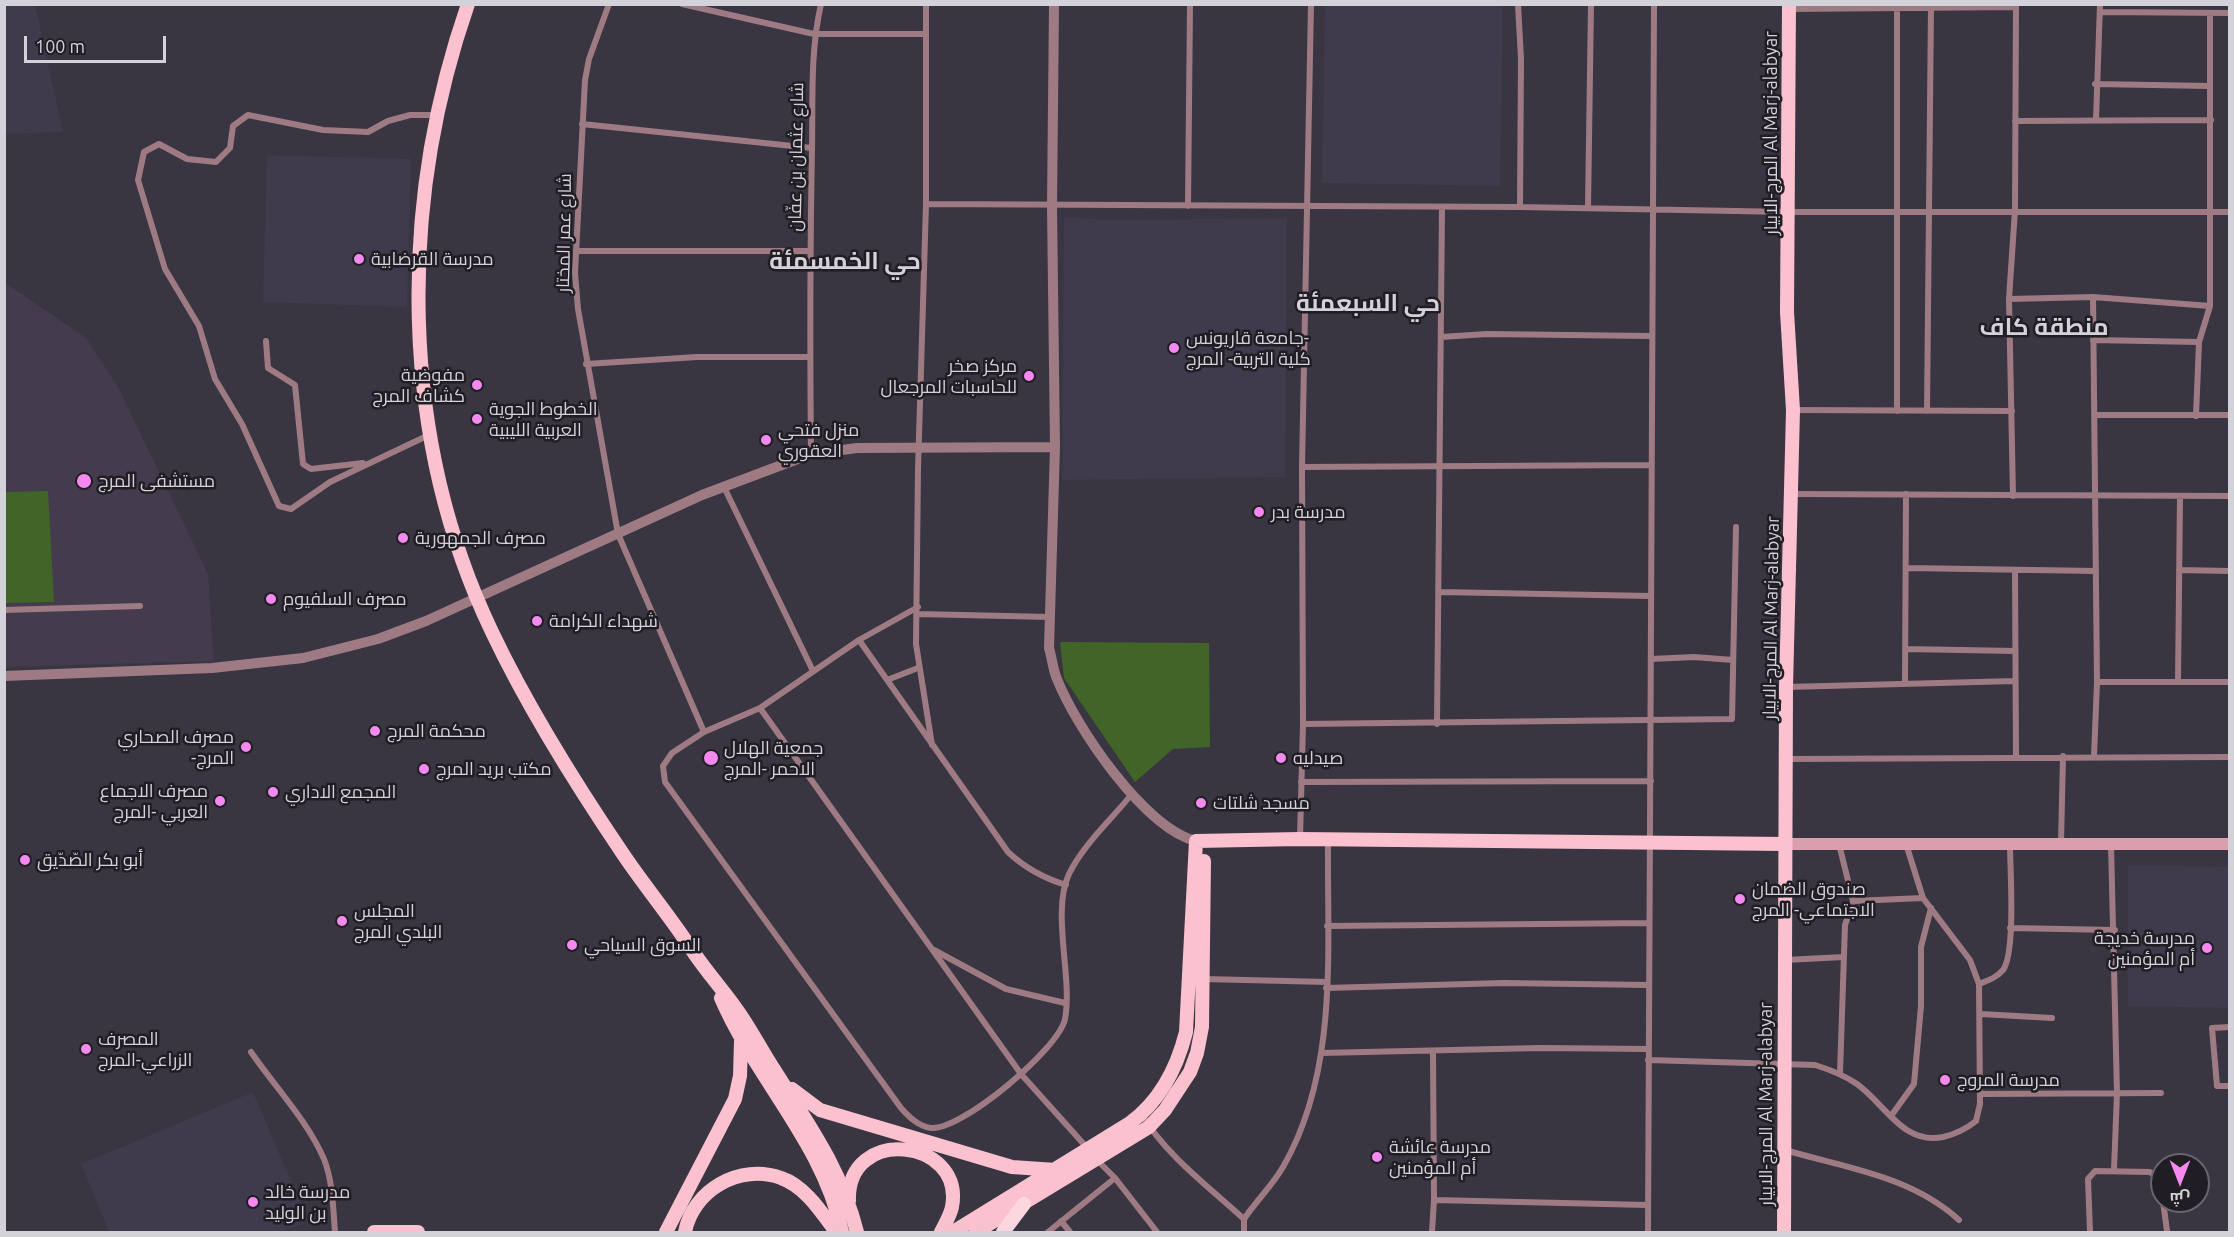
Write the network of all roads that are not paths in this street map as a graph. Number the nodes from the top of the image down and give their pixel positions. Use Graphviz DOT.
graph roads {
  1 [pos="468,4"];
  2 [pos="609,4"];
  3 [pos="682,4"];
  4 [pos="821,4"];
  5 [pos="926,4"];
  6 [pos="1054,4"];
  7 [pos="1190,4"];
  8 [pos="1311,4"];
  9 [pos="1518,4"];
  10 [pos="1591,4"];
  11 [pos="1654,4"];
  12 [pos="2100,4"];
  13 [pos="1813,6"];
  14 [pos="2016,6"];
  15 [pos="1790,7"];
  16 [pos="1897,7"];
  17 [pos="1931,7"];
  18 [pos="2100,12"];
  19 [pos="2229,13"];
  20 [pos="2211,14"];
  21 [pos="814,34"];
  22 [pos="926,34"];
  23 [pos="2095,84"];
  24 [pos="2210,87"];
  25 [pos="438,115"];
  26 [pos="2096,120"];
  27 [pos="2211,120"];
  28 [pos="2015,121"];
  29 [pos="582,124"];
  30 [pos="812,148"];
  31 [pos="926,204"];
  32 [pos="1052,206"];
  33 [pos="1188,206"];
  34 [pos="1306,206"];
  35 [pos="1442,207"];
  36 [pos="1520,207"];
  37 [pos="1588,208"];
  38 [pos="1652,209"];
  39 [pos="1898,210"];
  40 [pos="1928,210"];
  41 [pos="2015,210"];
  42 [pos="1790,212"];
  43 [pos="2211,212"];
  44 [pos="2229,212"];
  45 [pos="576,251"];
  46 [pos="809,251"];
  47 [pos="2093,297"];
  48 [pos="2009,299"];
  49 [pos="2211,306"];
  50 [pos="1652,336"];
  51 [pos="1441,337"];
  52 [pos="2093,340"];
  53 [pos="266,341"];
  54 [pos="2199,342"];
  55 [pos="810,357"];
  56 [pos="586,364"];
  57 [pos="1793,410"];
  58 [pos="1897,411"];
  59 [pos="1928,411"];
  60 [pos="2012,411"];
  61 [pos="2096,415"];
  62 [pos="2229,415"];
  63 [pos="2196,416"];
  64 [pos="431,434"];
  65 [pos="920,447"];
  66 [pos="1054,447"];
  67 [pos="811,454"];
  68 [pos="366,463"];
  69 [pos="1652,465"];
  70 [pos="1440,466"];
  71 [pos="1302,467"];
  72 [pos="724,487"];
  73 [pos="1792,494"];
  74 [pos="1906,494"];
  75 [pos="2013,496"];
  76 [pos="2096,496"];
  77 [pos="2180,496"];
  78 [pos="2229,496"];
  79 [pos="1736,527"];
  80 [pos="618,534"];
  81 [pos="1907,568"];
  82 [pos="2015,570"];
  83 [pos="2179,570"];
  84 [pos="2096,571"];
  85 [pos="2229,571"];
  86 [pos="1439,592"];
  87 [pos="1650,596"];
  88 [pos="477,600"];
  89 [pos="140,606"];
  90 [pos="4,610"];
  91 [pos="918,611"];
  92 [pos="1050,616"];
  93 [pos="859,640"];
  94 [pos="1905,649"];
  95 [pos="2014,651"];
  96 [pos="1651,659"];
  97 [pos="1733,660"];
  98 [pos="918,668"];
  99 [pos="813,671"];
  100 [pos="4,676"];
  101 [pos="887,680"];
  102 [pos="2015,681"];
  103 [pos="1905,682"];
  104 [pos="2097,682"];
  105 [pos="2178,682"];
  106 [pos="2229,682"];
  107 [pos="1786,687"];
  108 [pos="760,708"];
  109 [pos="1651,721"];
  110 [pos="1303,723"];
  111 [pos="1437,724"];
  112 [pos="704,732"];
  113 [pos="932,745"];
  114 [pos="2063,756"];
  115 [pos="2094,756"];
  116 [pos="2016,757"];
  117 [pos="2229,757"];
  118 [pos="1786,759"];
  119 [pos="1651,781"];
  120 [pos="1301,782"];
  121 [pos="1131,795"];
  122 [pos="1300,839"];
  123 [pos="1200,840"];
  124 [pos="1328,840"];
  125 [pos="1650,842"];
  126 [pos="2010,843"];
  127 [pos="2061,843"];
  128 [pos="2111,843"];
  129 [pos="1785,844"];
  130 [pos="1838,844"];
  131 [pos="1906,844"];
  132 [pos="2229,844"];
  133 [pos="1066,885"];
  134 [pos="1923,898"];
  135 [pos="1853,901"];
  136 [pos="1931,908"];
  137 [pos="1649,923"];
  138 [pos="1327,926"];
  139 [pos="2010,928"];
  140 [pos="2115,930"];
  141 [pos="930,947"];
  142 [pos="1844,957"];
  143 [pos="1785,960"];
  144 [pos="1204,978"];
  145 [pos="714,982"];
  146 [pos="1979,984"];
  147 [pos="1326,985"];
  148 [pos="1649,985"];
  149 [pos="1065,1003"];
  150 [pos="1981,1014"];
  151 [pos="2052,1018"];
  152 [pos="2229,1027"];
  153 [pos="741,1041"];
  154 [pos="1648,1049"];
  155 [pos="251,1052"];
  156 [pos="1433,1052"];
  157 [pos="1322,1053"];
  158 [pos="1648,1060"];
  159 [pos="1785,1063"];
  160 [pos="774,1070"];
  161 [pos="1840,1073"];
  162 [pos="1021,1074"];
  163 [pos="2229,1086"];
  164 [pos="2117,1093"];
  165 [pos="2161,1093"];
  166 [pos="1980,1094"];
  167 [pos="1142,1114"];
  168 [pos="1891,1116"];
  169 [pos="1149,1127"];
  170 [pos="1785,1150"];
  171 [pos="1093,1155"];
  172 [pos="1056,1170"];
  173 [pos="2114,1170"];
  174 [pos="2150,1172"];
  175 [pos="1115,1178"];
  176 [pos="1434,1200"];
  177 [pos="850,1203"];
  178 [pos="1024,1204"];
  179 [pos="1648,1205"];
  180 [pos="2165,1213"];
  181 [pos="1244,1219"];
  182 [pos="1959,1220"];
  183 [pos="1061,1221"];
  184 [pos="2167,1231"];
  185 [pos="335,1233"];
  186 [pos="374,1233"];
  187 [pos="418,1233"];
  188 [pos="666,1233"];
  189 [pos="686,1233"];
  190 [pos="836,1233"];
  191 [pos="842,1233"];
  192 [pos="857,1233"];
  193 [pos="941,1233"];
  194 [pos="953,1233"];
  195 [pos="976,1233"];
  196 [pos="1003,1233"];
  197 [pos="1048,1233"];
  198 [pos="1070,1233"];
  199 [pos="1157,1233"];
  200 [pos="1244,1233"];
  201 [pos="1432,1233"];
  202 [pos="1648,1233"];
  203 [pos="1784,1233"];
  204 [pos="2090,1233"];
  1 -- 25 [label="main road"];
  2 -- 29 [label="street, شارع عمر المختار"];
  3 -- 21 [label="street"];
  4 -- 21 [label="street, شارع عثمان بن عفّان"];
  5 -- 22 [label="street"];
  6 -- 32 [label="street"];
  7 -- 33 [label="street"];
  8 -- 34 [label="street"];
  9 -- 36 [label="street"];
  10 -- 37 [label="street"];
  11 -- 38 [label="street"];
  12 -- 18 [label="street"];
  13 -- 15 [label="street"];
  13 -- 16 [label="street"];
  14 -- 17 [label="street"];
  14 -- 28 [label="street"];
  15 -- 42 [label="main road, المرج-الابيار Al Marj-alabyar"];
  16 -- 17 [label="street"];
  16 -- 39 [label="street"];
  17 -- 40 [label="street"];
  18 -- 20 [label="street"];
  18 -- 23 [label="street"];
  19 -- 20 [label="street"];
  20 -- 24 [label="street"];
  21 -- 22 [label="street"];
  21 -- 30 [label="street, شارع عثمان بن عفّان"];
  22 -- 31 [label="street"];
  23 -- 24 [label="street"];
  23 -- 26 [label="street"];
  24 -- 27 [label="street"];
  25 -- 64 [label="main road"];
  25 -- 68 [label="street"];
  26 -- 27 [label="street"];
  26 -- 28 [label="street"];
  27 -- 43 [label="street"];
  28 -- 41 [label="street"];
  29 -- 30 [label="street"];
  29 -- 45 [label="street, شارع عمر المختار"];
  30 -- 46 [label="street, شارع عثمان بن عفّان"];
  31 -- 32 [label="street"];
  31 -- 65 [label="street"];
  32 -- 33 [label="street"];
  32 -- 66 [label="street"];
  33 -- 34 [label="street"];
  34 -- 35 [label="street"];
  34 -- 71 [label="street"];
  35 -- 36 [label="street"];
  35 -- 51 [label="street"];
  36 -- 37 [label="street"];
  37 -- 38 [label="street"];
  38 -- 42 [label="street"];
  38 -- 50 [label="street"];
  39 -- 40 [label="street"];
  39 -- 42 [label="street"];
  39 -- 58 [label="street"];
  40 -- 41 [label="street"];
  40 -- 59 [label="street"];
  41 -- 43 [label="street"];
  41 -- 48 [label="street"];
  42 -- 57 [label="main road, المرج-الابيار Al Marj-alabyar"];
  43 -- 44 [label="street"];
  43 -- 49 [label="street"];
  45 -- 46 [label="street"];
  45 -- 56 [label="street, شارع عمر المختار"];
  46 -- 55 [label="street, شارع عثمان بن عفّان"];
  47 -- 48 [label="street"];
  47 -- 49 [label="street"];
  47 -- 52 [label="street"];
  48 -- 60 [label="street"];
  49 -- 54 [label="street"];
  50 -- 51 [label="street"];
  50 -- 69 [label="street"];
  51 -- 70 [label="street"];
  52 -- 54 [label="street"];
  52 -- 61 [label="street"];
  53 -- 68 [label="street"];
  54 -- 63 [label="street"];
  55 -- 56 [label="street"];
  55 -- 67 [label="street, شارع عثمان بن عفّان"];
  56 -- 80 [label="street, شارع عمر المختار"];
  57 -- 58 [label="street"];
  57 -- 73 [label="main road, المرج-الابيار Al Marj-alabyar"];
  58 -- 59 [label="street"];
  59 -- 60 [label="street"];
  60 -- 75 [label="street"];
  61 -- 63 [label="street"];
  61 -- 76 [label="street"];
  62 -- 63 [label="street"];
  64 -- 68 [label="street"];
  64 -- 88 [label="main road"];
  65 -- 66 [label="street"];
  65 -- 67 [label="street"];
  65 -- 91 [label="street"];
  66 -- 92 [label="street"];
  67 -- 72 [label="street"];
  69 -- 70 [label="street"];
  69 -- 87 [label="street"];
  70 -- 71 [label="street"];
  70 -- 86 [label="street"];
  71 -- 110 [label="street"];
  72 -- 80 [label="street"];
  72 -- 99 [label="street"];
  73 -- 74 [label="street"];
  73 -- 107 [label="main road, المرج-الابيار Al Marj-alabyar"];
  74 -- 75 [label="street"];
  74 -- 81 [label="street"];
  75 -- 76 [label="street"];
  76 -- 77 [label="street"];
  76 -- 84 [label="street"];
  77 -- 78 [label="street"];
  77 -- 83 [label="street"];
  79 -- 97 [label="street"];
  80 -- 88 [label="street"];
  80 -- 112 [label="street, شارع عمر المختار"];
  81 -- 82 [label="street"];
  81 -- 94 [label="street"];
  82 -- 84 [label="street"];
  82 -- 95 [label="street"];
  83 -- 85 [label="street"];
  83 -- 105 [label="street"];
  84 -- 104 [label="street"];
  86 -- 87 [label="street"];
  86 -- 111 [label="street"];
  87 -- 96 [label="street"];
  88 -- 100 [label="street"];
  88 -- 145 [label="main road"];
  89 -- 90 [label="street"];
  91 -- 92 [label="street"];
  91 -- 93 [label="street"];
  91 -- 98 [label="street"];
  92 -- 121 [label="street"];
  93 -- 99 [label="street"];
  93 -- 101 [label="street"];
  94 -- 95 [label="street"];
  94 -- 103 [label="street"];
  95 -- 102 [label="street"];
  96 -- 97 [label="street"];
  96 -- 109 [label="street"];
  97 -- 109 [label="street"];
  98 -- 101 [label="street"];
  98 -- 113 [label="street"];
  99 -- 108 [label="street"];
  101 -- 113 [label="street"];
  102 -- 103 [label="street"];
  102 -- 116 [label="street"];
  103 -- 107 [label="street"];
  104 -- 105 [label="street"];
  104 -- 115 [label="street"];
  105 -- 106 [label="street"];
  107 -- 118 [label="main road, المرج-الابيار Al Marj-alabyar"];
  108 -- 112 [label="street"];
  108 -- 141 [label="street"];
  109 -- 111 [label="street"];
  109 -- 119 [label="street"];
  110 -- 111 [label="street"];
  110 -- 120 [label="street"];
  112 -- 162 [label="street"];
  113 -- 133 [label="street"];
  114 -- 115 [label="street"];
  114 -- 116 [label="street"];
  114 -- 127 [label="street"];
  115 -- 117 [label="street"];
  116 -- 118 [label="street"];
  118 -- 129 [label="main road, المرج-الابيار Al Marj-alabyar"];
  119 -- 120 [label="street"];
  119 -- 125 [label="street"];
  120 -- 122 [label="street"];
  121 -- 123 [label="street"];
  121 -- 133 [label="street"];
  122 -- 123 [label="main road"];
  122 -- 124 [label="main road"];
  123 -- 144 [label="main road"];
  123 -- 167 [label="main road"];
  124 -- 125 [label="main road"];
  124 -- 138 [label="street"];
  125 -- 129 [label="main road"];
  125 -- 137 [label="street"];
  126 -- 127 [label="main road"];
  126 -- 131 [label="main road"];
  126 -- 139 [label="street"];
  127 -- 128 [label="main road"];
  128 -- 132 [label="main road"];
  128 -- 140 [label="street"];
  129 -- 130 [label="main road"];
  129 -- 143 [label="main road, المرج-الابيار Al Marj-alabyar"];
  130 -- 131 [label="main road"];
  130 -- 135 [label="street"];
  131 -- 134 [label="street"];
  133 -- 149 [label="street"];
  134 -- 135 [label="street"];
  134 -- 136 [label="street"];
  135 -- 142 [label="street"];
  136 -- 146 [label="street"];
  136 -- 168 [label="street"];
  137 -- 138 [label="street"];
  137 -- 148 [label="street"];
  138 -- 147 [label="street"];
  139 -- 140 [label="street"];
  139 -- 146 [label="street"];
  140 -- 164 [label="street"];
  141 -- 149 [label="street"];
  141 -- 162 [label="street"];
  142 -- 143 [label="street"];
  142 -- 161 [label="street"];
  143 -- 159 [label="main road, المرج-الابيار Al Marj-alabyar"];
  144 -- 147 [label="street"];
  144 -- 169 [label="main road"];
  145 -- 153 [label="main road"];
  145 -- 160 [label="main road"];
  146 -- 150 [label="street"];
  147 -- 148 [label="street"];
  147 -- 157 [label="street"];
  148 -- 154 [label="street"];
  149 -- 162 [label="street"];
  150 -- 151 [label="street"];
  150 -- 166 [label="street"];
  152 -- 163 [label="street"];
  153 -- 188 [label="main road"];
  153 -- 191 [label="main road"];
  154 -- 156 [label="street"];
  154 -- 158 [label="street"];
  155 -- 185 [label="street"];
  156 -- 157 [label="street"];
  156 -- 176 [label="street"];
  157 -- 181 [label="street"];
  158 -- 159 [label="street"];
  158 -- 179 [label="street"];
  159 -- 161 [label="street"];
  159 -- 170 [label="main road, المرج-الابيار Al Marj-alabyar"];
  160 -- 172 [label="main road"];
  160 -- 177 [label="main road"];
  161 -- 168 [label="street"];
  162 -- 171 [label="street"];
  164 -- 165 [label="street"];
  164 -- 166 [label="street"];
  164 -- 173 [label="street"];
  166 -- 168 [label="street"];
  167 -- 169 [label="street"];
  167 -- 171 [label="main road"];
  169 -- 171 [label="main road"];
  169 -- 181 [label="street"];
  170 -- 182 [label="street"];
  170 -- 203 [label="main road, المرج-الابيار Al Marj-alabyar"];
  171 -- 172 [label="main road"];
  171 -- 175 [label="street"];
  171 -- 178 [label="main road"];
  172 -- 194 [label="main road"];
  173 -- 174 [label="street"];
  173 -- 204 [label="street"];
  175 -- 183 [label="street"];
  175 -- 199 [label="street"];
  176 -- 179 [label="street"];
  176 -- 201 [label="street"];
  177 -- 192 [label="main road"];
  177 -- 193 [label="main road"];
  178 -- 195 [label="main road"];
  178 -- 196 [label="highway"];
  179 -- 202 [label="street"];
  180 -- 184 [label="street"];
  181 -- 200 [label="street"];
  183 -- 197 [label="street"];
  183 -- 198 [label="street"];
  186 -- 187 [label="main road"];
  189 -- 190 [label="main road"];
}
